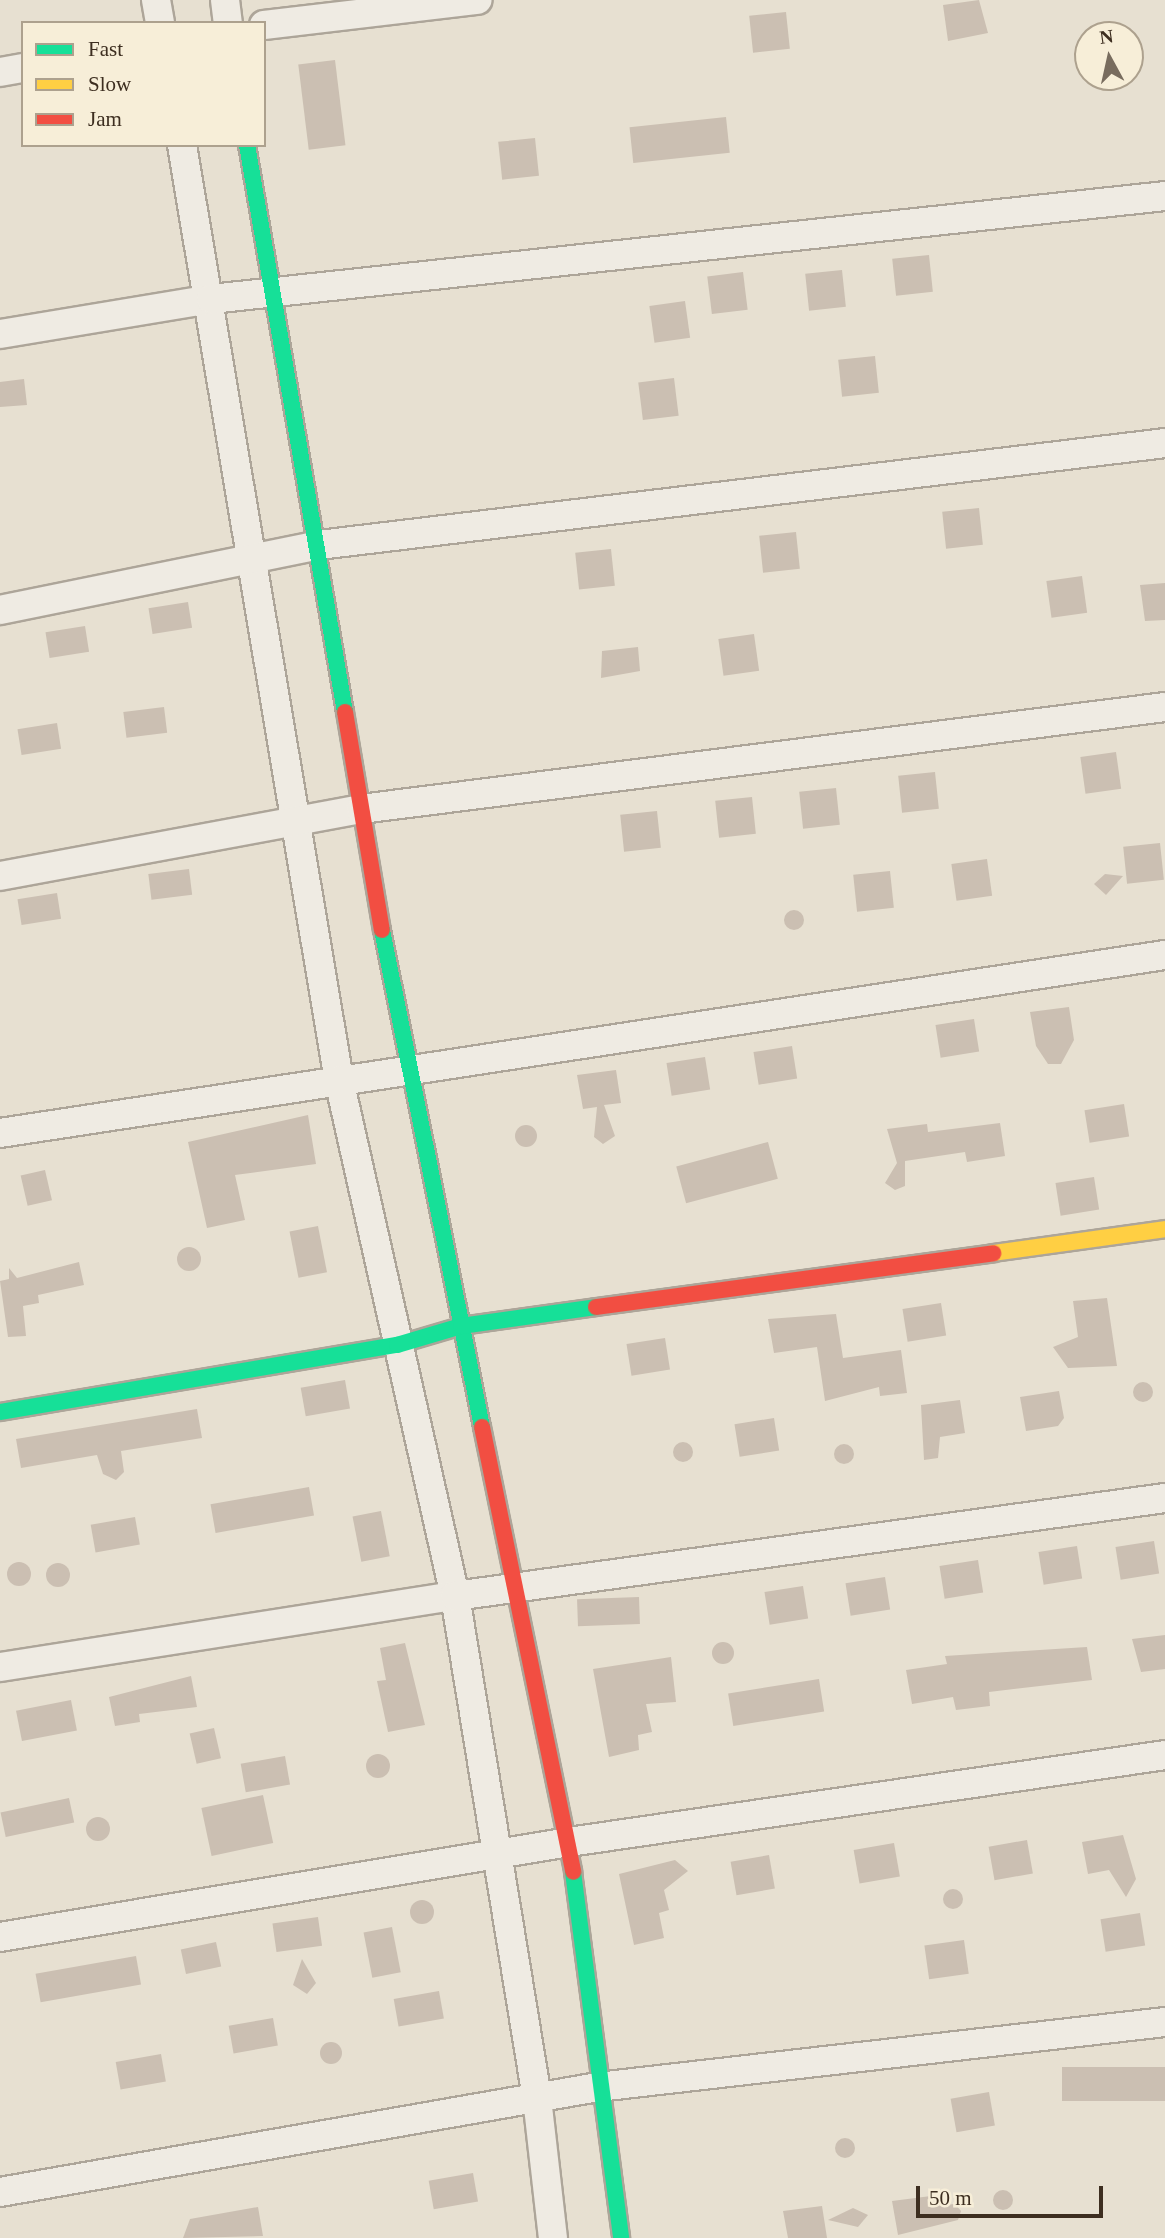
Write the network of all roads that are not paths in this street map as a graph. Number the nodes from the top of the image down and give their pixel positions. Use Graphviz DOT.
graph roads {
  1 [pos="156,0"];
  2 [pos="225,0"];
  3 [pos="478,0"];
  4 [pos="160,21"];
  5 [pos="228,21"];
  6 [pos="266,25"];
  7 [pos="21,68"];
  8 [pos="0,72"];
  9 [pos="182,147"];
  10 [pos="247,147"];
  11 [pos="1165,196"];
  12 [pos="271,292"];
  13 [pos="211,299"];
  14 [pos="0,334"];
  15 [pos="1165,443"];
  16 [pos="319,545"];
  17 [pos="251,563"];
  18 [pos="0,610"];
  19 [pos="1165,707"];
  20 [pos="361,809"];
  21 [pos="293,821"];
  22 [pos="0,876"];
  23 [pos="1165,955"];
  24 [pos="406,1068"];
  25 [pos="339,1080"];
  26 [pos="0,1133"];
  27 [pos="1165,1230"];
  28 [pos="461,1326"];
  29 [pos="397,1345"];
  30 [pos="0,1412"];
  31 [pos="1165,1498"];
  32 [pos="513,1589"];
  33 [pos="455,1596"];
  34 [pos="0,1667"];
  35 [pos="1165,1755"];
  36 [pos="569,1842"];
  37 [pos="494,1857"];
  38 [pos="0,1937"];
  39 [pos="1165,2022"];
  40 [pos="598,2087"];
  41 [pos="537,2098"];
  42 [pos="0,2192"];
  43 [pos="553,2238"];
  44 [pos="621,2238"];
  1 -- 4 [label="street"];
  2 -- 5 [label="street"];
  3 -- 6 [label="street"];
  7 -- 8 [label="street"];
  9 -- 13 [label="street"];
  10 -- 12 [label="street"];
  11 -- 12 [label="street"];
  12 -- 13 [label="street"];
  12 -- 16 [label="street"];
  13 -- 14 [label="street"];
  13 -- 17 [label="street"];
  15 -- 16 [label="street"];
  16 -- 17 [label="street"];
  16 -- 20 [label="street"];
  17 -- 18 [label="street"];
  17 -- 21 [label="street"];
  19 -- 20 [label="street"];
  20 -- 21 [label="street"];
  20 -- 24 [label="street"];
  21 -- 22 [label="street"];
  21 -- 25 [label="street"];
  23 -- 24 [label="street"];
  24 -- 25 [label="street"];
  24 -- 28 [label="street"];
  25 -- 26 [label="street"];
  25 -- 29 [label="street"];
  27 -- 28 [label="street"];
  28 -- 29 [label="street"];
  28 -- 32 [label="street"];
  29 -- 30 [label="street"];
  29 -- 33 [label="street"];
  31 -- 32 [label="street"];
  32 -- 33 [label="street"];
  32 -- 36 [label="street"];
  33 -- 34 [label="street"];
  33 -- 37 [label="street"];
  35 -- 36 [label="street"];
  36 -- 37 [label="street"];
  36 -- 40 [label="street"];
  37 -- 38 [label="street"];
  37 -- 41 [label="street"];
  39 -- 40 [label="street"];
  40 -- 41 [label="street"];
  40 -- 44 [label="street"];
  41 -- 42 [label="street"];
  41 -- 43 [label="street"];
}
